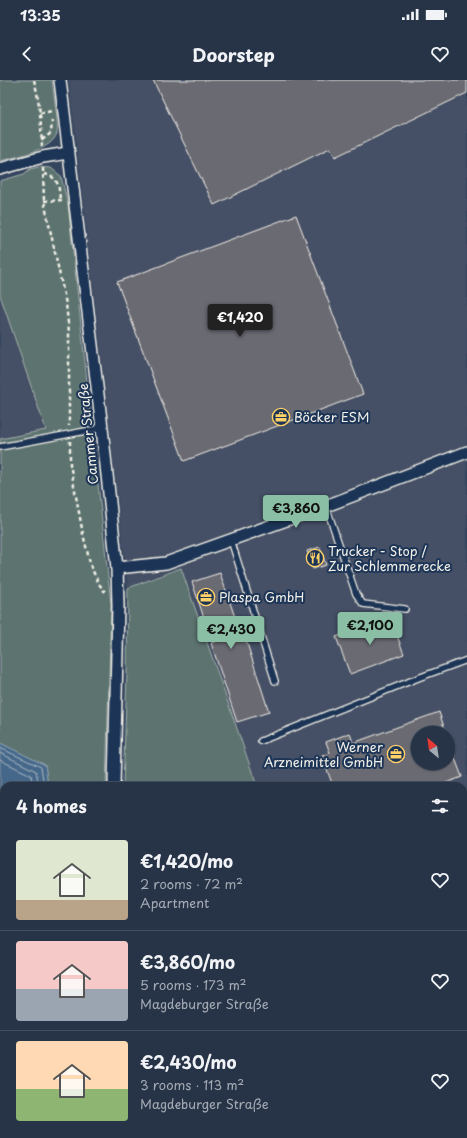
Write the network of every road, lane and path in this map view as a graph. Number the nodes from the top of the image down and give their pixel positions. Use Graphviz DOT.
graph roads {
  1 [pos="34,80"];
  2 [pos="60,80"];
  3 [pos="51,112"];
  4 [pos="42,140"];
  5 [pos="68,153"];
  6 [pos="43,157"];
  7 [pos="0,169"];
  8 [pos="44,174"];
  9 [pos="74,198"];
  10 [pos="60,200"];
  11 [pos="44,202"];
  12 [pos="102,428"];
  13 [pos="69,434"];
  14 [pos="0,447"];
  15 [pos="467,452"];
  16 [pos="326,506"];
  17 [pos="231,540"];
  18 [pos="117,568"];
  19 [pos="118,606"];
  20 [pos="405,609"];
  21 [pos="467,660"];
  22 [pos="274,681"];
  23 [pos="260,741"];
  24 [pos="114,782"];
  1 -- 4 [label="path"];
  2 -- 5 [label="street, Cammer Straße"];
  3 -- 4 [label="path"];
  4 -- 6 [label="path"];
  5 -- 6 [label="street"];
  5 -- 9 [label="street, Cammer Straße"];
  6 -- 7 [label="street"];
  6 -- 8 [label="path"];
  8 -- 10 [label="path"];
  8 -- 11 [label="path"];
  9 -- 10 [label="path"];
  9 -- 12 [label="street, Cammer Straße"];
  10 -- 11 [label="path"];
  11 -- 13 [label="path"];
  12 -- 13 [label="lane"];
  12 -- 18 [label="street, Cammer Straße"];
  13 -- 14 [label="lane"];
  13 -- 19 [label="path"];
  15 -- 16 [label="street"];
  16 -- 17 [label="street"];
  16 -- 20 [label="lane"];
  17 -- 18 [label="street"];
  17 -- 22 [label="lane"];
  18 -- 19 [label="street, Cammer Straße"];
  19 -- 24 [label="street, Cammer Straße"];
  21 -- 23 [label="lane"];
}
